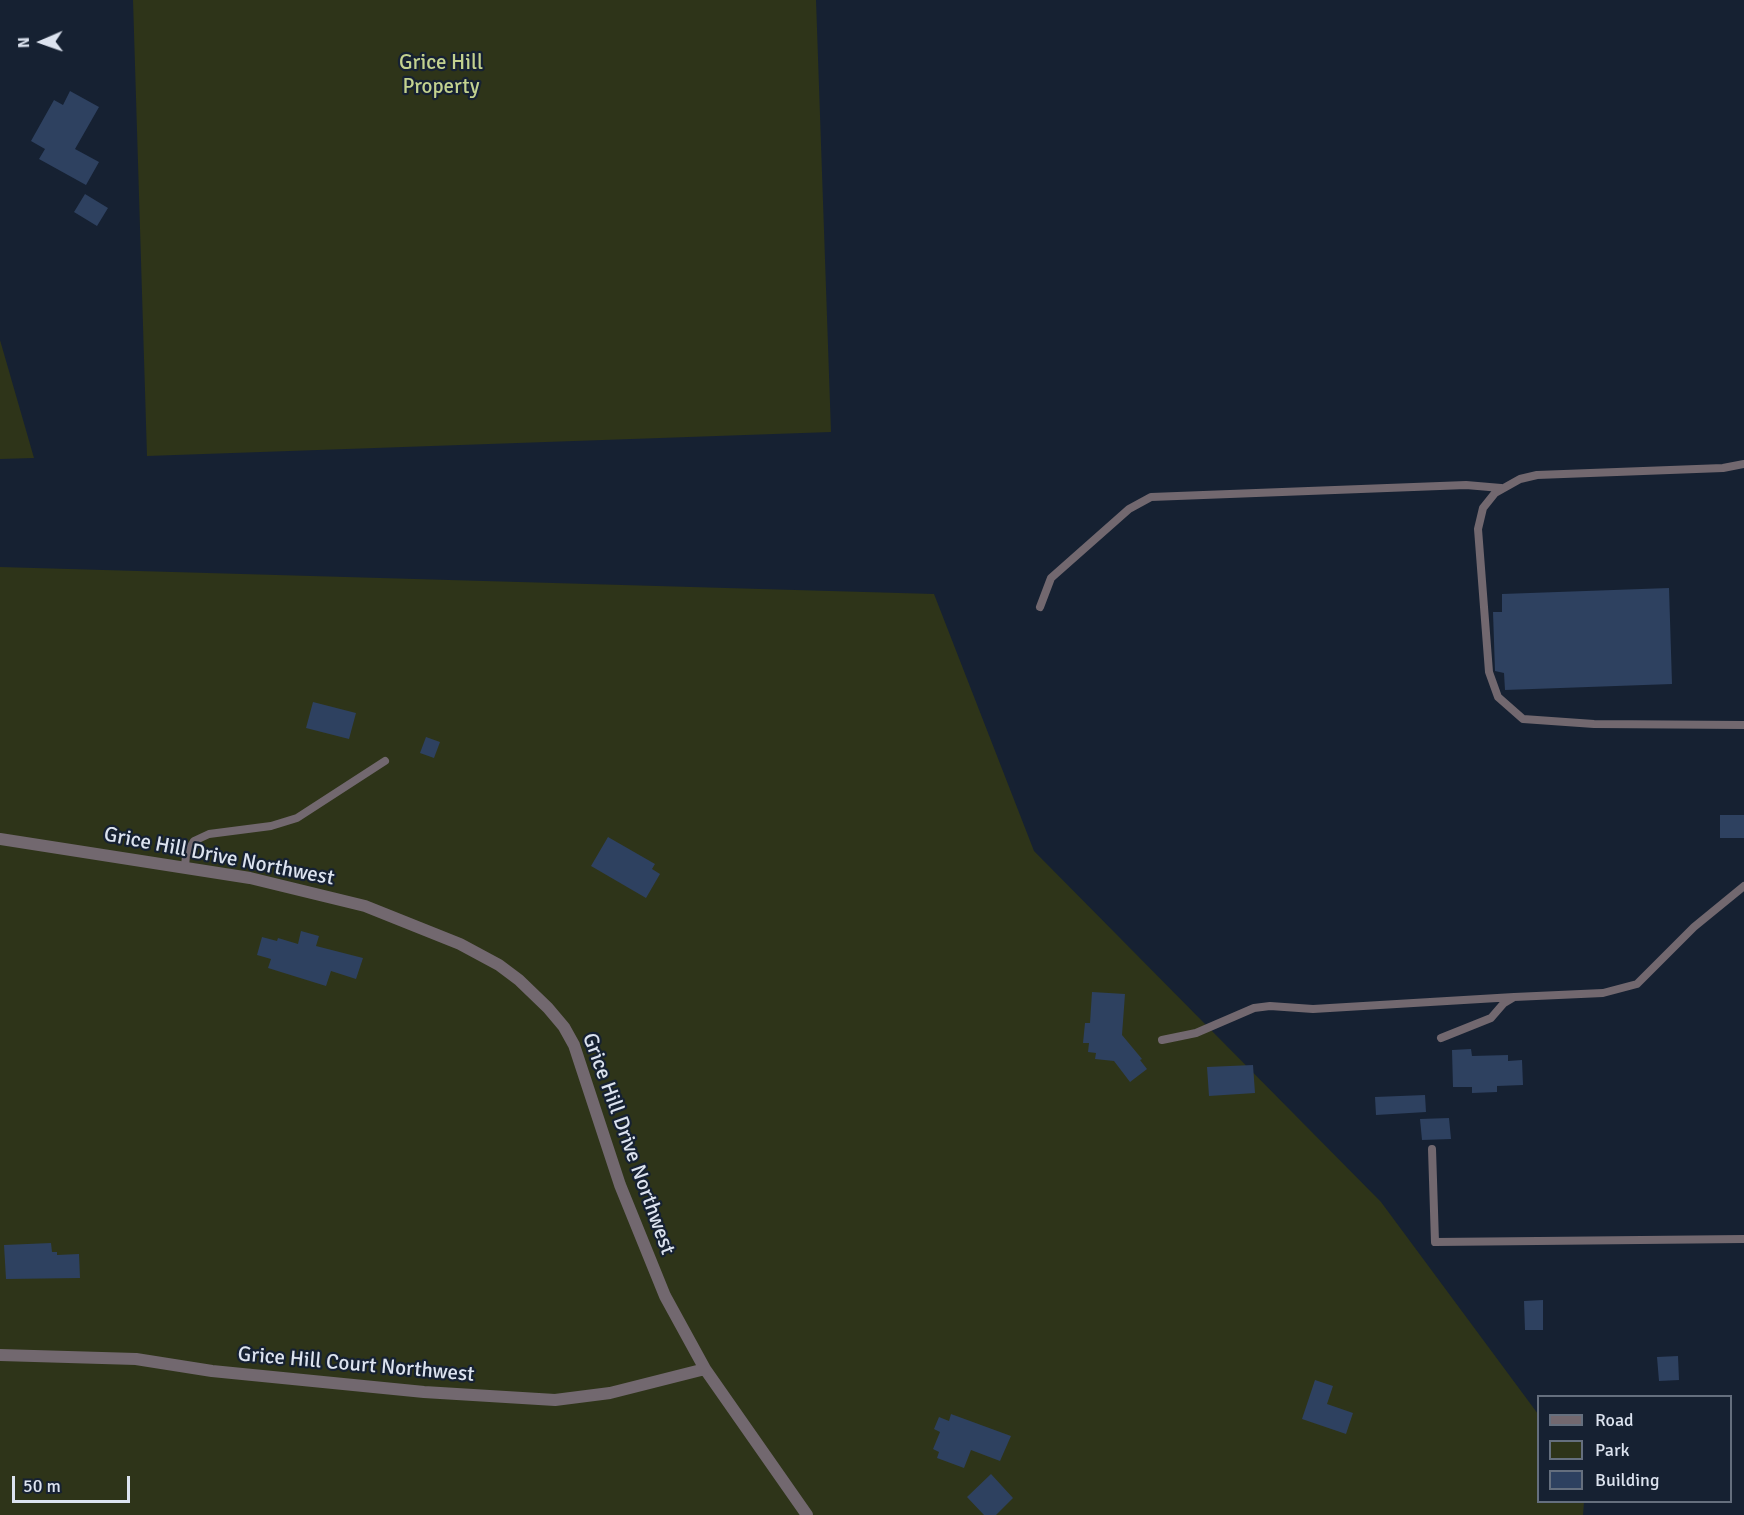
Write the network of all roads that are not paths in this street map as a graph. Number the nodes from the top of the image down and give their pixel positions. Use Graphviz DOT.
graph roads {
  1 [pos="1744,464"];
  2 [pos="1501,488"];
  3 [pos="1041,607"];
  4 [pos="1744,725"];
  5 [pos="385,761"];
  6 [pos="0,839"];
  7 [pos="185,867"];
  8 [pos="1744,886"];
  9 [pos="1514,997"];
  10 [pos="1441,1038"];
  11 [pos="1161,1040"];
  12 [pos="1432,1149"];
  13 [pos="1744,1239"];
  14 [pos="0,1355"];
  15 [pos="705,1369"];
  16 [pos="807,1515"];
  1 -- 2 [label="lane"];
  2 -- 3 [label="lane"];
  2 -- 4 [label="lane"];
  5 -- 7 [label="lane"];
  6 -- 7 [label="street, Grice Hill Drive Northwest"];
  7 -- 15 [label="street, Grice Hill Drive Northwest"];
  8 -- 9 [label="lane"];
  9 -- 10 [label="lane"];
  9 -- 11 [label="lane"];
  12 -- 13 [label="lane"];
  14 -- 15 [label="street, Grice Hill Court Northwest"];
  15 -- 16 [label="street, Grice Hill Drive Northwest"];
}
